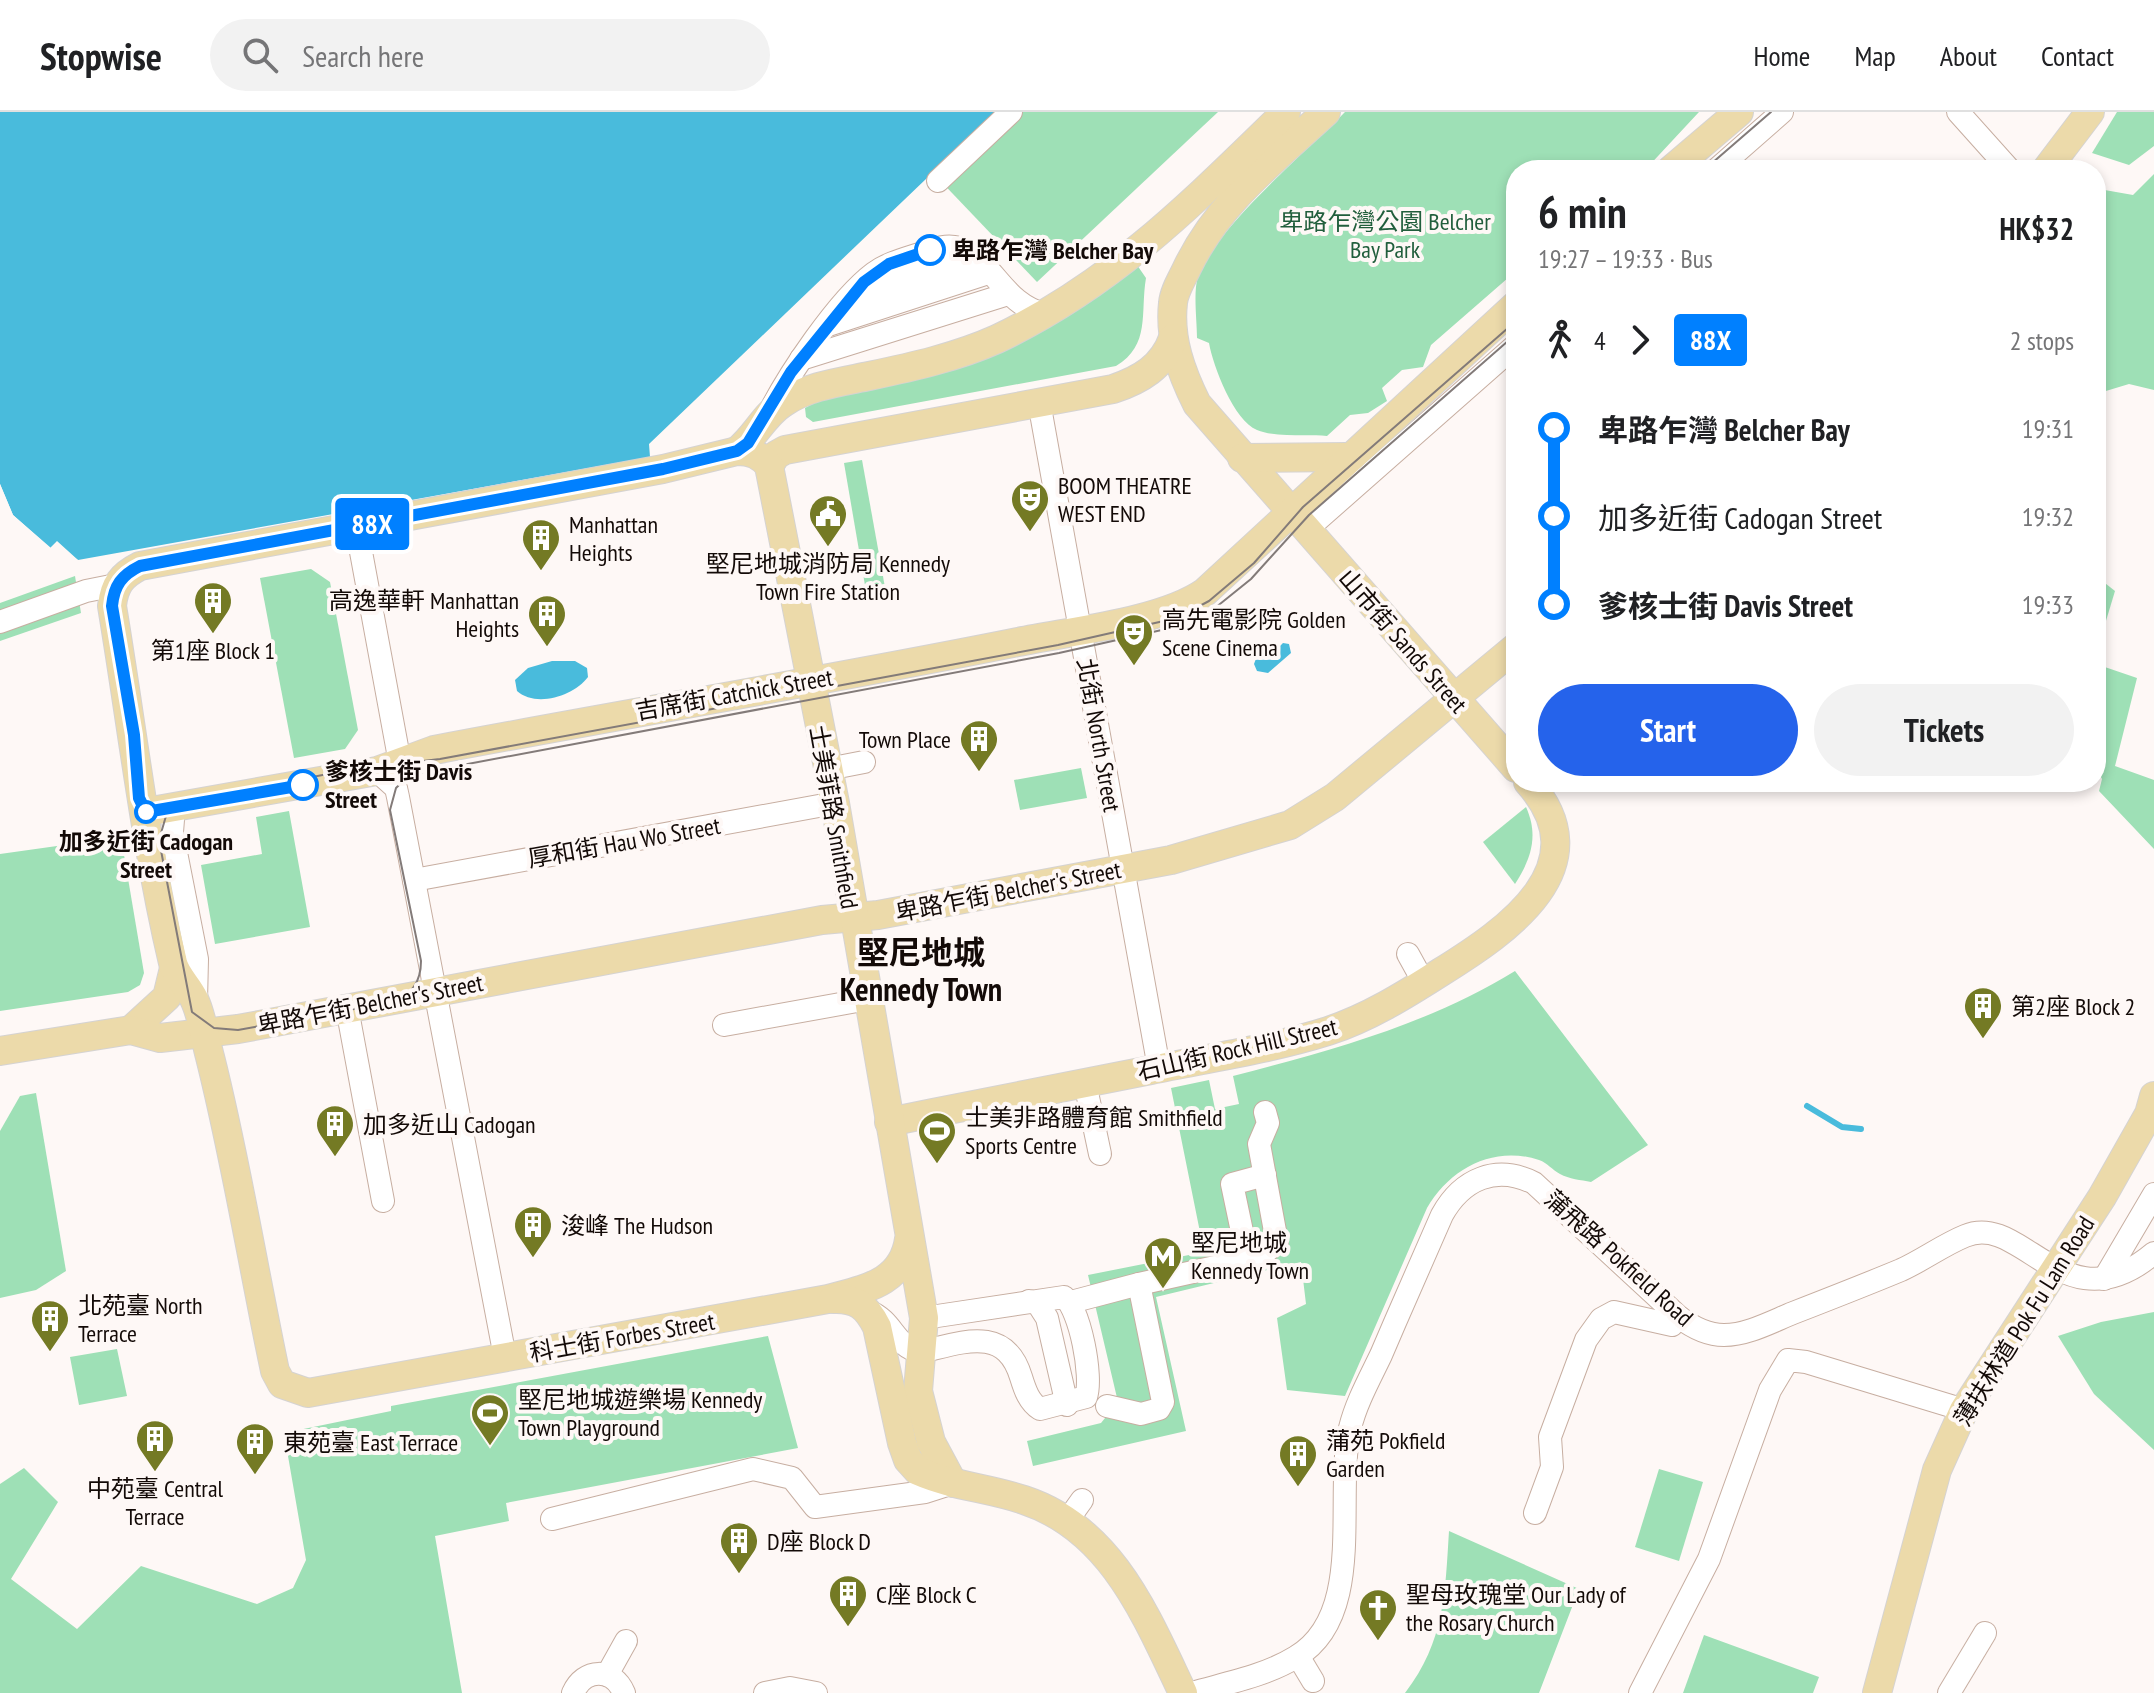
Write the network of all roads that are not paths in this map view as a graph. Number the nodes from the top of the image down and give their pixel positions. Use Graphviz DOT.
graph roads {
  1 [pos="1011,112"];
  2 [pos="1286,112"];
  3 [pos="1326,112"];
  4 [pos="1739,112"];
  5 [pos="1782,112"];
  6 [pos="1958,112"];
  7 [pos="2090,112"];
  8 [pos="1683,160"];
  9 [pos="1727,160"];
  10 [pos="2001,160"];
  11 [pos="2054,160"];
  12 [pos="938,181"];
  13 [pos="981,265"];
  14 [pos="1008,294"];
  15 [pos="1506,314"];
  16 [pos="1046,315"];
  17 [pos="828,325"];
  18 [pos="1173,338"];
  19 [pos="1506,353"];
  20 [pos="800,360"];
  21 [pos="1039,402"];
  22 [pos="767,416"];
  23 [pos="737,451"];
  24 [pos="1347,457"];
  25 [pos="1242,458"];
  26 [pos="769,466"];
  27 [pos="1298,522"];
  28 [pos="361,526"];
  29 [pos="114,596"];
  30 [pos="0,622"];
  31 [pos="1079,629"];
  32 [pos="1506,656"];
  33 [pos="810,679"];
  34 [pos="1456,700"];
  35 [pos="1506,757"];
  36 [pos="864,762"];
  37 [pos="389,767"];
  38 [pos="828,769"];
  39 [pos="1535,792"];
  40 [pos="835,803"];
  41 [pos="174,807"];
  42 [pos="146,812"];
  43 [pos="1123,869"];
  44 [pos="414,880"];
  45 [pos="853,919"];
  46 [pos="1408,954"];
  47 [pos="174,968"];
  48 [pos="1424,983"];
  49 [pos="434,992"];
  50 [pos="868,999"];
  51 [pos="196,1001"];
  52 [pos="347,1008"];
  53 [pos="724,1025"];
  54 [pos="131,1030"];
  55 [pos="203,1033"];
  56 [pos="0,1051"];
  57 [pos="1159,1068"];
  58 [pos="1085,1083"];
  59 [pos="2154,1096"];
  60 [pos="1265,1112"];
  61 [pos="889,1122"];
  62 [pos="1100,1154"];
  63 [pos="1265,1175"];
  64 [pos="2154,1194"];
  65 [pos="383,1201"];
  66 [pos="2154,1220"];
  67 [pos="909,1239"];
  68 [pos="2154,1253"];
  69 [pos="1248,1260"];
  70 [pos="2054,1270"];
  71 [pos="2102,1277"];
  72 [pos="1139,1284"];
  73 [pos="828,1299"];
  74 [pos="1029,1301"];
  75 [pos="1071,1302"];
  76 [pos="870,1312"];
  77 [pos="1679,1317"];
  78 [pos="924,1318"];
  79 [pos="920,1352"];
  80 [pos="505,1357"];
  81 [pos="1067,1405"];
  82 [pos="1107,1406"];
  83 [pos="1964,1410"];
  84 [pos="953,1483"];
  85 [pos="1535,1513"];
  86 [pos="552,1519"];
  87 [pos="1985,1633"];
  88 [pos="626,1641"];
  89 [pos="1298,1656"];
  90 [pos="607,1675"];
  91 [pos="1313,1681"];
  92 [pos="573,1693"];
  93 [pos="624,1693"];
  94 [pos="765,1693"];
  95 [pos="816,1693"];
  96 [pos="1183,1693"];
  97 [pos="1192,1693"];
  98 [pos="1640,1693"];
  99 [pos="1877,1693"];
  100 [pos="1949,1693"];
  1 -- 12 [label="street"];
  2 -- 16 [label="main road"];
  3 -- 18 [label="main road"];
  4 -- 8 [label="main road"];
  5 -- 9 [label="street"];
  6 -- 10 [label="street"];
  7 -- 11 [label="main road"];
  13 -- 14 [label="street"];
  13 -- 17 [label="street"];
  13 -- 17 [label="street"];
  14 -- 16 [label="street"];
  14 -- 20 [label="street"];
  15 -- 24 [label="main road, 吉席街 Catchick Street"];
  16 -- 22 [label="main road"];
  17 -- 20 [label="street"];
  18 -- 21 [label="main road"];
  18 -- 25 [label="main road, 山市街 Sands Street"];
  19 -- 27 [label="street"];
  20 -- 22 [label="street"];
  21 -- 26 [label="main road"];
  21 -- 31 [label="street, 北街 North Street"];
  22 -- 23 [label="main road"];
  23 -- 26 [label="main road"];
  23 -- 28 [label="main road"];
  24 -- 25 [label="main road"];
  24 -- 27 [label="main road, 吉席街 Catchick Street"];
  25 -- 27 [label="main road, 山市街 Sands Street"];
  26 -- 33 [label="main road, 士美菲路 Smithfield"];
  27 -- 31 [label="main road, 吉席街 Catchick Street"];
  27 -- 34 [label="main road, 山市街 Sands Street"];
  28 -- 29 [label="main road"];
  28 -- 37 [label="street"];
  29 -- 30 [label="street"];
  29 -- 42 [label="main road"];
  31 -- 33 [label="main road, 吉席街 Catchick Street"];
  31 -- 43 [label="street, 北街 North Street"];
  32 -- 34 [label="main road, 卑路乍街 Belcher's Street"];
  33 -- 37 [label="main road, 吉席街 Catchick Street"];
  33 -- 38 [label="main road, 士美菲路 Smithfield"];
  34 -- 35 [label="main road, 山市街 Sands Street"];
  34 -- 43 [label="main road, 卑路乍街 Belcher's Street"];
  36 -- 38 [label="street"];
  37 -- 41 [label="main road, 吉席街 Catchick Street"];
  37 -- 44 [label="street"];
  38 -- 40 [label="main road, 士美菲路 Smithfield"];
  39 -- 48 [label="main road, 石山街 Rock Hill Street"];
  40 -- 44 [label="street, 厚和街 Hau Wo Street"];
  40 -- 45 [label="main road, 士美菲路 Smithfield"];
  41 -- 42 [label="main road, 吉席街 Catchick Street"];
  41 -- 51 [label="street"];
  42 -- 47 [label="main road"];
  43 -- 45 [label="main road, 卑路乍街 Belcher's Street"];
  43 -- 57 [label="street, 北街 North Street"];
  44 -- 49 [label="street"];
  45 -- 49 [label="main road, 卑路乍街 Belcher's Street"];
  45 -- 50 [label="main road, 士美菲路 Smithfield"];
  46 -- 48 [label="street"];
  47 -- 51 [label="main road"];
  47 -- 54 [label="main road"];
  48 -- 57 [label="main road, 石山街 Rock Hill Street"];
  49 -- 52 [label="main road, 卑路乍街 Belcher's Street"];
  49 -- 80 [label="street"];
  50 -- 53 [label="street"];
  50 -- 61 [label="main road, 士美菲路 Smithfield"];
  51 -- 55 [label="main road"];
  52 -- 55 [label="main road, 卑路乍街 Belcher's Street"];
  52 -- 65 [label="street"];
  54 -- 55 [label="main road, 卑路乍街 Belcher's Street"];
  54 -- 56 [label="main road"];
  55 -- 80 [label="main road, 科士街 Forbes Street"];
  57 -- 58 [label="main road, 石山街 Rock Hill Street"];
  58 -- 61 [label="main road, 石山街 Rock Hill Street"];
  58 -- 62 [label="street"];
  59 -- 70 [label="main road, 薄扶林道 Pok Fu Lam Road"];
  60 -- 63 [label="street"];
  61 -- 67 [label="main road, 士美菲路 Smithfield"];
  63 -- 69 [label="street"];
  63 -- 69 [label="street"];
  64 -- 71 [label="street"];
  66 -- 71 [label="street"];
  67 -- 73 [label="main road, 科士街 Forbes Street"];
  67 -- 78 [label="main road, 士美菲路 Smithfield"];
  68 -- 71 [label="street"];
  69 -- 72 [label="street"];
  70 -- 71 [label="street, 蒲飛路 Pokfield Road"];
  70 -- 77 [label="street, 蒲飛路 Pokfield Road"];
  70 -- 83 [label="main road, 薄扶林道 Pok Fu Lam Road"];
  72 -- 75 [label="street"];
  72 -- 82 [label="street"];
  73 -- 76 [label="main road"];
  73 -- 80 [label="main road, 科士街 Forbes Street"];
  74 -- 75 [label="street"];
  74 -- 78 [label="street"];
  74 -- 81 [label="street"];
  75 -- 81 [label="street"];
  76 -- 79 [label="street"];
  76 -- 84 [label="main road"];
  77 -- 85 [label="street"];
  77 -- 89 [label="street, 蒲飛路 Pokfield Road"];
  78 -- 79 [label="main road, 士美菲路 Smithfield"];
  79 -- 81 [label="street"];
  79 -- 84 [label="main road, 士美菲路 Smithfield"];
  83 -- 98 [label="street"];
  83 -- 99 [label="main road, 薄扶林道 Pok Fu Lam Road"];
  84 -- 86 [label="street"];
  84 -- 96 [label="main road"];
  87 -- 100 [label="street"];
  88 -- 90 [label="street"];
  89 -- 91 [label="street"];
  89 -- 97 [label="street, 蒲飛路 Pokfield Road"];
  90 -- 92 [label="street"];
  90 -- 93 [label="street"];
  94 -- 95 [label="street"];
}
